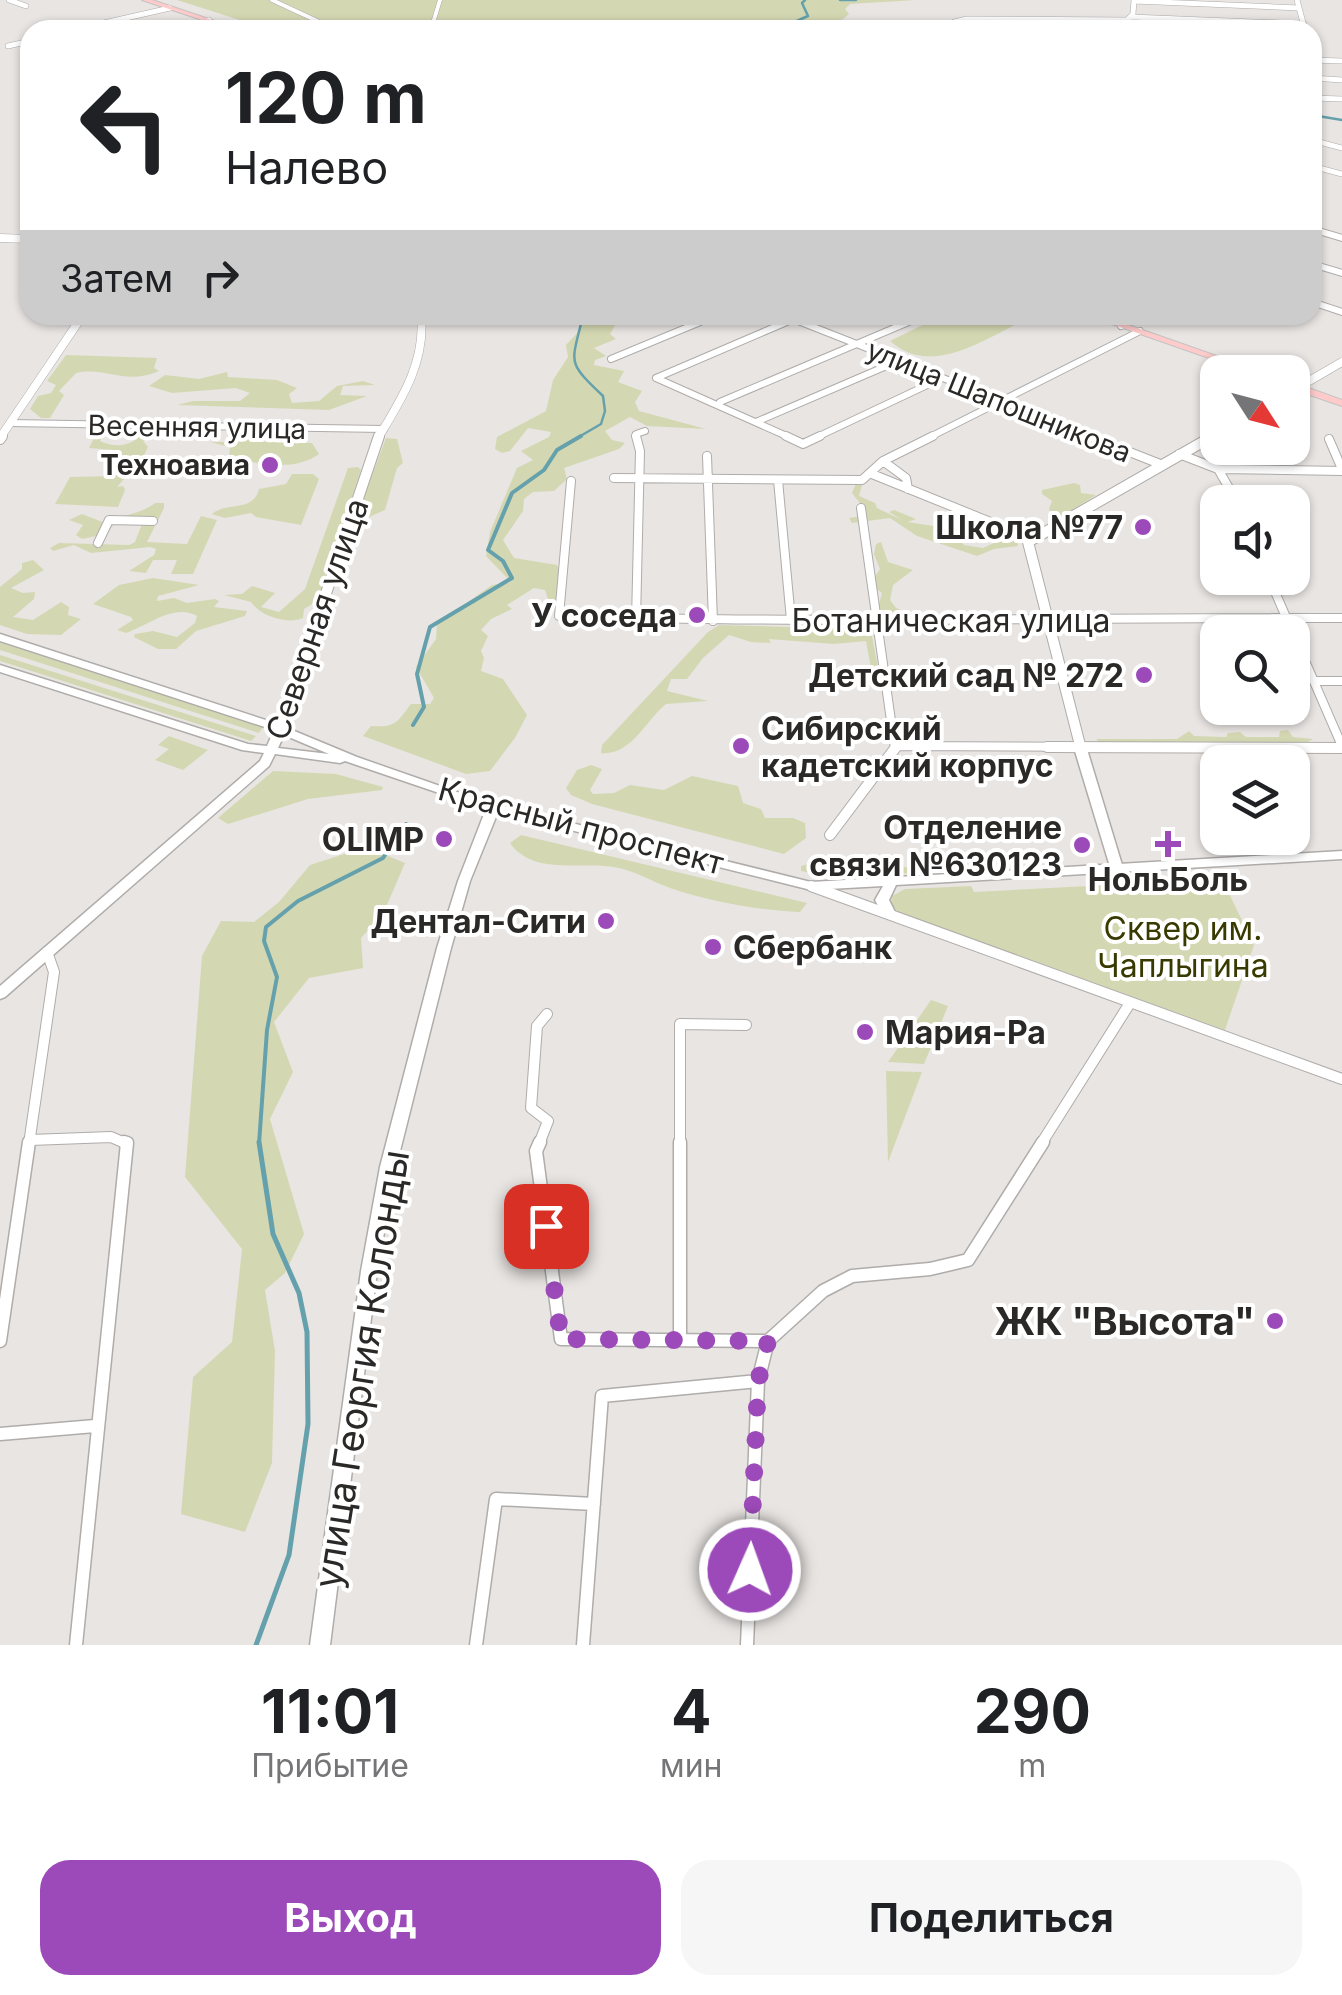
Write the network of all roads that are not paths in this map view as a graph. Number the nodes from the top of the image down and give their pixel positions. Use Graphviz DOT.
graph roads {
  1 [pos="9,0"];
  2 [pos="145,0"];
  3 [pos="272,0"];
  4 [pos="1134,0"];
  5 [pos="1297,0"];
  6 [pos="26,6"];
  7 [pos="170,8"];
  8 [pos="1300,8"];
  9 [pos="1129,19"];
  10 [pos="117,20"];
  11 [pos="209,20"];
  12 [pos="315,20"];
  13 [pos="963,20"];
  14 [pos="1151,20"];
  15 [pos="1303,20"];
  16 [pos="20,43"];
  17 [pos="8,46"];
  18 [pos="1324,306"];
  19 [pos="1342,312"];
  20 [pos="76,325"];
  21 [pos="423,325"];
  22 [pos="693,325"];
  23 [pos="780,325"];
  24 [pos="809,325"];
  25 [pos="902,325"];
  26 [pos="1121,326"];
  27 [pos="1140,331"];
  28 [pos="857,344"];
  29 [pos="1208,355"];
  30 [pos="610,359"];
  31 [pos="898,360"];
  32 [pos="1342,362"];
  33 [pos="942,378"];
  34 [pos="1310,380"];
  35 [pos="1310,392"];
  36 [pos="998,400"];
  37 [pos="720,402"];
  38 [pos="1342,402"];
  39 [pos="756,422"];
  40 [pos="10,423"];
  41 [pos="384,430"];
  42 [pos="645,431"];
  43 [pos="0,439"];
  44 [pos="1329,439"];
  45 [pos="1200,443"];
  46 [pos="1179,454"];
  47 [pos="707,456"];
  48 [pos="883,461"];
  49 [pos="1160,464"];
  50 [pos="1218,469"];
  51 [pos="1342,470"];
  52 [pos="872,474"];
  53 [pos="638,477"];
  54 [pos="614,478"];
  55 [pos="708,479"];
  56 [pos="778,480"];
  57 [pos="571,481"];
  58 [pos="1227,485"];
  59 [pos="908,489"];
  60 [pos="861,508"];
  61 [pos="152,520"];
  62 [pos="1030,538"];
  63 [pos="98,543"];
  64 [pos="877,616"];
  65 [pos="1200,618"];
  66 [pos="1310,618"];
  67 [pos="1342,618"];
  68 [pos="1046,619"];
  69 [pos="636,620"];
  70 [pos="790,620"];
  71 [pos="713,621"];
  72 [pos="0,637"];
  73 [pos="0,668"];
  74 [pos="1310,668"];
  75 [pos="1316,681"];
  76 [pos="1342,681"];
  77 [pos="280,730"];
  78 [pos="897,746"];
  79 [pos="1080,746"];
  80 [pos="1342,746"];
  81 [pos="272,753"];
  82 [pos="353,760"];
  83 [pos="493,808"];
  84 [pos="830,835"];
  85 [pos="1342,855"];
  86 [pos="1117,869"];
  87 [pos="890,884"];
  88 [pos="810,886"];
  89 [pos="889,914"];
  90 [pos="48,952"];
  91 [pos="0,994"];
  92 [pos="1130,1003"];
  93 [pos="547,1014"];
  94 [pos="746,1025"];
  95 [pos="1342,1079"];
  96 [pos="30,1140"];
  97 [pos="4,1275"];
  98 [pos="680,1338"];
  99 [pos="768,1341"];
  100 [pos="0,1342"];
  101 [pos="758,1382"];
  102 [pos="95,1426"];
  103 [pos="0,1434"];
  104 [pos="594,1504"];
  105 [pos="76,1645"];
  106 [pos="320,1645"];
  107 [pos="476,1645"];
  108 [pos="583,1645"];
  109 [pos="747,1645"];
  1 -- 6 [label="street"];
  2 -- 7 [label="main road"];
  3 -- 12 [label="street"];
  4 -- 8 [label="street"];
  4 -- 9 [label="street"];
  5 -- 8 [label="street"];
  7 -- 10 [label="street"];
  7 -- 11 [label="main road"];
  8 -- 15 [label="street"];
  9 -- 13 [label="street"];
  9 -- 14 [label="street"];
  16 -- 17 [label="street"];
  18 -- 19 [label="street"];
  20 -- 40 [label="street"];
  21 -- 41 [label="street, Северная улица"];
  22 -- 30 [label="street"];
  23 -- 37 [label="street"];
  24 -- 28 [label="street, улица Шапошникова"];
  25 -- 28 [label="street"];
  26 -- 27 [label="main road"];
  27 -- 29 [label="main road"];
  27 -- 36 [label="street"];
  28 -- 31 [label="street, улица Шапошникова"];
  28 -- 37 [label="street"];
  31 -- 33 [label="street, улица Шапошникова"];
  31 -- 39 [label="street"];
  32 -- 34 [label="street"];
  33 -- 36 [label="street, улица Шапошникова"];
  33 -- 39 [label="street"];
  35 -- 38 [label="main road"];
  36 -- 48 [label="street"];
  36 -- 49 [label="street, улица Шапошникова"];
  37 -- 39 [label="street"];
  40 -- 41 [label="street, Весенняя улица"];
  40 -- 43 [label="street"];
  41 -- 77 [label="street, Северная улица"];
  42 -- 53 [label="street"];
  44 -- 51 [label="street"];
  45 -- 46 [label="street"];
  46 -- 49 [label="street"];
  46 -- 50 [label="street"];
  47 -- 55 [label="street"];
  48 -- 52 [label="street"];
  48 -- 59 [label="street"];
  49 -- 62 [label="street"];
  50 -- 51 [label="street"];
  50 -- 58 [label="street"];
  52 -- 56 [label="street"];
  52 -- 59 [label="street"];
  53 -- 54 [label="street"];
  53 -- 55 [label="street"];
  53 -- 69 [label="street"];
  55 -- 56 [label="street"];
  55 -- 71 [label="street"];
  56 -- 70 [label="street"];
  57 -- 69 [label="street, Ботаническая улица"];
  59 -- 62 [label="street"];
  60 -- 64 [label="street"];
  61 -- 63 [label="street"];
  62 -- 68 [label="street"];
  64 -- 68 [label="street, Ботаническая улица"];
  64 -- 70 [label="street, Ботаническая улица"];
  64 -- 78 [label="street"];
  65 -- 68 [label="street, Ботаническая улица"];
  66 -- 67 [label="street, Ботаническая улица"];
  68 -- 79 [label="street"];
  69 -- 71 [label="street, Ботаническая улица"];
  70 -- 71 [label="street, Ботаническая улица"];
  72 -- 77 [label="main road, Красный проспект"];
  73 -- 81 [label="main road, Красный проспект"];
  74 -- 75 [label="street"];
  75 -- 76 [label="street"];
  75 -- 80 [label="street"];
  77 -- 81 [label="main road, Северная улица"];
  77 -- 82 [label="main road, Красный проспект"];
  78 -- 79 [label="street"];
  78 -- 84 [label="street"];
  79 -- 80 [label="street"];
  79 -- 86 [label="street"];
  81 -- 82 [label="main road, Красный проспект"];
  81 -- 90 [label="main road, Северная улица"];
  82 -- 83 [label="main road, Красный проспект"];
  83 -- 88 [label="main road, Красный проспект"];
  83 -- 106 [label="main road, улица Георгия Колонды"];
  85 -- 86 [label="main road, Красный проспект"];
  86 -- 87 [label="main road, Красный проспект"];
  87 -- 88 [label="main road, Красный проспект"];
  87 -- 89 [label="main road"];
  88 -- 89 [label="street"];
  89 -- 92 [label="street"];
  90 -- 91 [label="main road, Северная улица"];
  90 -- 96 [label="street"];
  92 -- 95 [label="street"];
  92 -- 99 [label="street"];
  93 -- 98 [label="street"];
  94 -- 98 [label="street"];
  96 -- 97 [label="street"];
  96 -- 102 [label="street"];
  97 -- 100 [label="street"];
  98 -- 99 [label="street"];
  99 -- 101 [label="street"];
  101 -- 104 [label="street"];
  101 -- 109 [label="street"];
  102 -- 103 [label="street"];
  102 -- 105 [label="street"];
  104 -- 107 [label="street"];
  104 -- 108 [label="street"];
}
